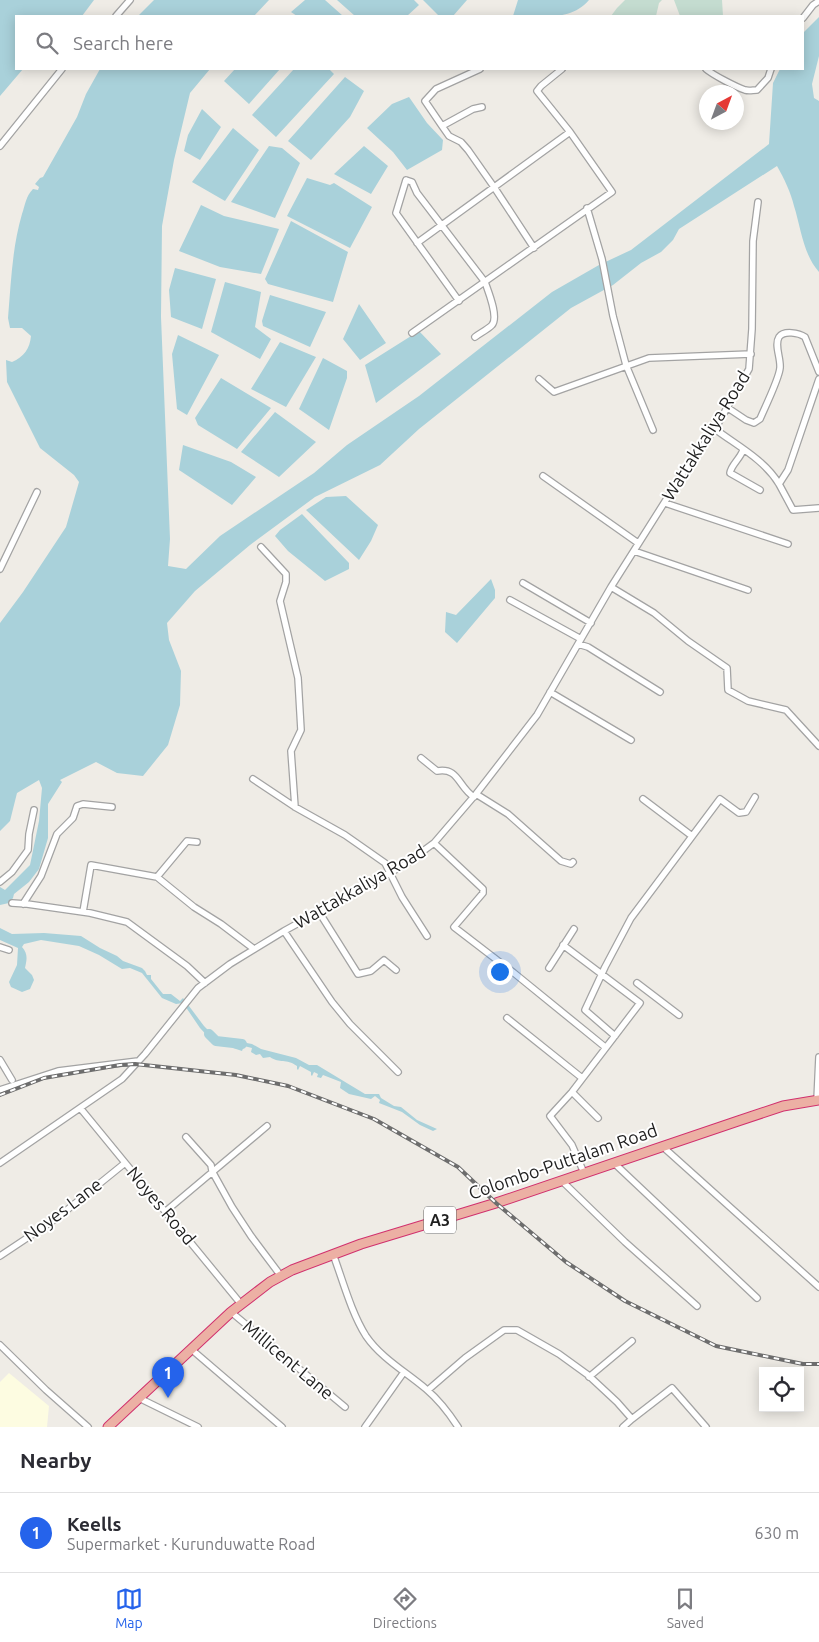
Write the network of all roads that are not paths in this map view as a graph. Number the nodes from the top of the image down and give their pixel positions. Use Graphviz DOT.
graph roads {
  1 [pos="130,0"];
  2 [pos="819,1"];
  3 [pos="117,15"];
  4 [pos="804,17"];
  5 [pos="61,70"];
  6 [pos="478,70"];
  7 [pos="561,70"];
  8 [pos="707,70"];
  9 [pos="771,70"];
  10 [pos="482,107"];
  11 [pos="442,126"];
  12 [pos="570,132"];
  13 [pos="0,146"];
  14 [pos="494,187"];
  15 [pos="758,202"];
  16 [pos="587,208"];
  17 [pos="441,224"];
  18 [pos="417,243"];
  19 [pos="534,248"];
  20 [pos="485,282"];
  21 [pos="459,301"];
  22 [pos="412,333"];
  23 [pos="475,337"];
  24 [pos="751,354"];
  25 [pos="626,365"];
  26 [pos="819,372"];
  27 [pos="539,379"];
  28 [pos="819,380"];
  29 [pos="728,408"];
  30 [pos="714,429"];
  31 [pos="653,430"];
  32 [pos="743,450"];
  33 [pos="543,476"];
  34 [pos="780,484"];
  35 [pos="760,490"];
  36 [pos="37,492"];
  37 [pos="665,503"];
  38 [pos="819,508"];
  39 [pos="638,543"];
  40 [pos="788,544"];
  41 [pos="262,547"];
  42 [pos="634,551"];
  43 [pos="0,569"];
  44 [pos="523,583"];
  45 [pos="610,587"];
  46 [pos="748,590"];
  47 [pos="510,600"];
  48 [pos="591,623"];
  49 [pos="580,642"];
  50 [pos="550,692"];
  51 [pos="660,692"];
  52 [pos="631,740"];
  53 [pos="819,746"];
  54 [pos="421,758"];
  55 [pos="253,779"];
  56 [pos="475,795"];
  57 [pos="755,797"];
  58 [pos="644,799"];
  59 [pos="112,807"];
  60 [pos="295,807"];
  61 [pos="34,810"];
  62 [pos="692,836"];
  63 [pos="197,842"];
  64 [pos="434,843"];
  65 [pos="573,862"];
  66 [pos="389,872"];
  67 [pos="157,877"];
  68 [pos="0,882"];
  69 [pos="12,903"];
  70 [pos="25,904"];
  71 [pos="83,912"];
  72 [pos="319,912"];
  73 [pos="574,929"];
  74 [pos="284,931"];
  75 [pos="427,936"];
  76 [pos="564,945"];
  77 [pos="0,947"];
  78 [pos="254,949"];
  79 [pos="9,950"];
  80 [pos="549,968"];
  81 [pos="396,970"];
  82 [pos="602,974"];
  83 [pos="205,983"];
  84 [pos="637,983"];
  85 [pos="648,992"];
  86 [pos="640,1003"];
  87 [pos="679,1015"];
  88 [pos="507,1018"];
  89 [pos="616,1036"];
  90 [pos="605,1047"];
  91 [pos="819,1057"];
  92 [pos="0,1060"];
  93 [pos="138,1061"];
  94 [pos="398,1072"];
  95 [pos="582,1078"];
  96 [pos="12,1080"];
  97 [pos="0,1090"];
  98 [pos="572,1092"];
  99 [pos="818,1100"];
  100 [pos="81,1108"];
  101 [pos="598,1118"];
  102 [pos="267,1126"];
  103 [pos="186,1136"];
  104 [pos="662,1146"];
  105 [pos="0,1163"];
  106 [pos="125,1163"];
  107 [pos="614,1163"];
  108 [pos="212,1172"];
  109 [pos="584,1172"];
  110 [pos="562,1181"];
  111 [pos="166,1211"];
  112 [pos="333,1254"];
  113 [pos="0,1256"];
  114 [pos="281,1276"];
  115 [pos="819,1287"];
  116 [pos="757,1298"];
  117 [pos="240,1304"];
  118 [pos="696,1306"];
  119 [pos="231,1312"];
  120 [pos="632,1341"];
  121 [pos="0,1345"];
  122 [pos="191,1349"];
  123 [pos="404,1372"];
  124 [pos="589,1377"];
  125 [pos="428,1390"];
  126 [pos="139,1398"];
  127 [pos="345,1408"];
  128 [pos="632,1419"];
  129 [pos="88,1427"];
  130 [pos="108,1427"];
  131 [pos="198,1427"];
  132 [pos="282,1427"];
  133 [pos="365,1427"];
  134 [pos="458,1427"];
  135 [pos="623,1427"];
  136 [pos="706,1427"];
  1 -- 3 [label="street"];
  2 -- 4 [label="street"];
  5 -- 13 [label="street"];
  6 -- 11 [label="street"];
  7 -- 12 [label="street"];
  8 -- 9 [label="street"];
  10 -- 11 [label="street"];
  11 -- 14 [label="street"];
  12 -- 14 [label="street"];
  12 -- 16 [label="street"];
  14 -- 17 [label="street"];
  14 -- 19 [label="street"];
  15 -- 24 [label="street, Wattakkaliya Road"];
  16 -- 19 [label="street"];
  16 -- 25 [label="street"];
  17 -- 18 [label="street"];
  17 -- 18 [label="street"];
  17 -- 20 [label="street"];
  18 -- 21 [label="street"];
  19 -- 20 [label="street"];
  20 -- 21 [label="street"];
  20 -- 23 [label="street"];
  21 -- 22 [label="street"];
  24 -- 25 [label="street"];
  24 -- 29 [label="street, Wattakkaliya Road"];
  25 -- 27 [label="street"];
  25 -- 31 [label="street"];
  26 -- 29 [label="street"];
  28 -- 34 [label="street"];
  29 -- 30 [label="street, Wattakkaliya Road"];
  30 -- 32 [label="street"];
  30 -- 37 [label="street, Wattakkaliya Road"];
  32 -- 34 [label="street"];
  32 -- 35 [label="street"];
  33 -- 39 [label="street"];
  34 -- 38 [label="street"];
  36 -- 43 [label="street"];
  37 -- 39 [label="street, Wattakkaliya Road"];
  37 -- 40 [label="street"];
  39 -- 42 [label="street, Wattakkaliya Road"];
  41 -- 60 [label="street"];
  42 -- 45 [label="street, Wattakkaliya Road"];
  42 -- 46 [label="street"];
  44 -- 48 [label="street"];
  45 -- 48 [label="street, Wattakkaliya Road"];
  45 -- 53 [label="street"];
  47 -- 49 [label="street"];
  48 -- 49 [label="street, Wattakkaliya Road"];
  49 -- 50 [label="street, Wattakkaliya Road"];
  49 -- 51 [label="street"];
  50 -- 52 [label="street"];
  50 -- 56 [label="street, Wattakkaliya Road"];
  54 -- 56 [label="street"];
  55 -- 60 [label="street"];
  56 -- 64 [label="street, Wattakkaliya Road"];
  56 -- 65 [label="street"];
  57 -- 62 [label="street"];
  58 -- 62 [label="street"];
  59 -- 70 [label="street"];
  60 -- 66 [label="street"];
  61 -- 68 [label="street"];
  62 -- 82 [label="street"];
  63 -- 67 [label="street"];
  64 -- 66 [label="street, Wattakkaliya Road"];
  64 -- 90 [label="street"];
  66 -- 72 [label="street, Wattakkaliya Road"];
  66 -- 75 [label="street"];
  67 -- 71 [label="street"];
  67 -- 78 [label="street"];
  69 -- 70 [label="street"];
  70 -- 71 [label="street"];
  71 -- 83 [label="street"];
  72 -- 74 [label="street, Wattakkaliya Road"];
  72 -- 81 [label="street"];
  73 -- 76 [label="street"];
  74 -- 78 [label="street, Wattakkaliya Road"];
  74 -- 94 [label="street"];
  76 -- 80 [label="street"];
  76 -- 82 [label="street"];
  77 -- 79 [label="street"];
  78 -- 83 [label="street, Wattakkaliya Road"];
  82 -- 86 [label="street"];
  82 -- 89 [label="street"];
  83 -- 93 [label="street, Wattakkaliya Road"];
  84 -- 85 [label="street"];
  85 -- 86 [label="street"];
  85 -- 87 [label="street"];
  86 -- 89 [label="street"];
  88 -- 95 [label="street"];
  89 -- 90 [label="street"];
  90 -- 95 [label="street"];
  91 -- 99 [label="street"];
  92 -- 96 [label="street"];
  93 -- 97 [label="street"];
  93 -- 100 [label="street, Wattakkaliya Road"];
  95 -- 98 [label="street"];
  98 -- 101 [label="street"];
  98 -- 109 [label="street"];
  99 -- 104 [label="highway, Colombo-Puttalam Road / A3"];
  100 -- 105 [label="street, Wattakkaliya Road"];
  100 -- 106 [label="street, Noyes Road"];
  102 -- 108 [label="street"];
  103 -- 108 [label="street"];
  104 -- 107 [label="highway, Colombo-Puttalam Road / A3"];
  104 -- 115 [label="street"];
  106 -- 111 [label="street, Noyes Road"];
  106 -- 113 [label="street, Noyes Lane"];
  107 -- 109 [label="highway, Colombo-Puttalam Road / A3"];
  107 -- 116 [label="street"];
  108 -- 111 [label="street"];
  108 -- 114 [label="street"];
  109 -- 110 [label="highway, Colombo-Puttalam Road / A3"];
  110 -- 112 [label="highway, Colombo-Puttalam Road / A3"];
  110 -- 118 [label="street"];
  111 -- 117 [label="street, Noyes Road"];
  112 -- 114 [label="highway, Colombo-Puttalam Road / A3"];
  112 -- 123 [label="street"];
  114 -- 117 [label="highway, Colombo-Puttalam Road / A3"];
  117 -- 119 [label="highway, Colombo-Puttalam Road / A3"];
  119 -- 122 [label="highway, Colombo-Puttalam Road / A3"];
  119 -- 127 [label="street, Millicent Lane"];
  120 -- 124 [label="street"];
  121 -- 129 [label="street"];
  122 -- 126 [label="highway, Colombo-Puttalam Road / A3"];
  122 -- 132 [label="street"];
  123 -- 125 [label="street"];
  123 -- 133 [label="street"];
  124 -- 125 [label="street"];
  124 -- 128 [label="street"];
  125 -- 134 [label="street"];
  126 -- 130 [label="highway, Colombo-Puttalam Road / A3"];
  126 -- 131 [label="street"];
  128 -- 135 [label="street"];
  128 -- 136 [label="street"];
}
